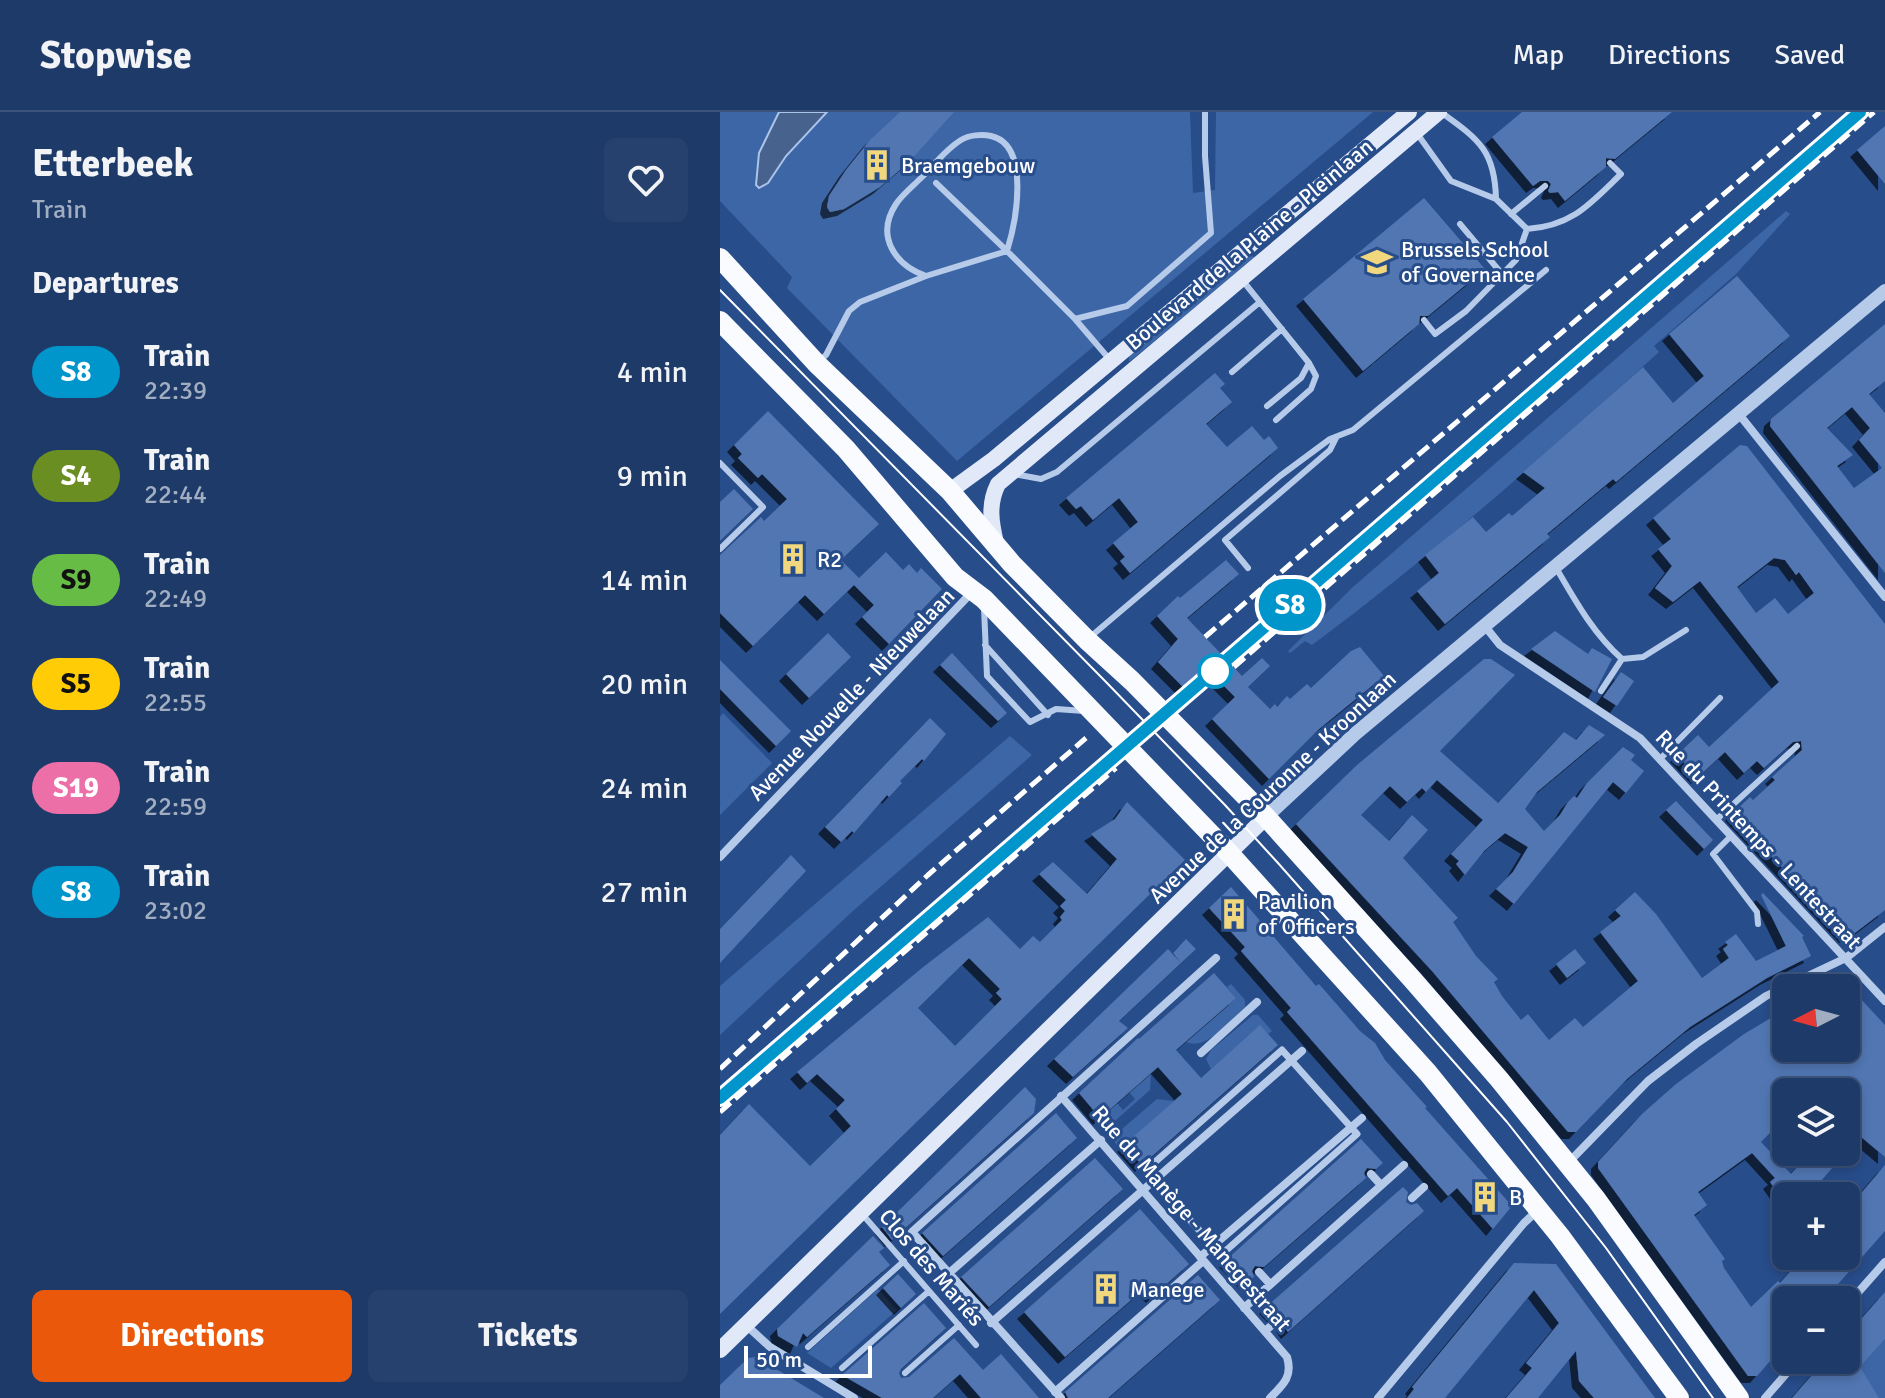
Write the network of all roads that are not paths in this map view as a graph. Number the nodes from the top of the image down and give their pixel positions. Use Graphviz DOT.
graph roads {
  1 [pos="1205,112"];
  2 [pos="1409,112"];
  3 [pos="1440,112"];
  4 [pos="1416,132"];
  5 [pos="1610,163"];
  6 [pos="936,183"];
  7 [pos="1545,186"];
  8 [pos="1496,199"];
  9 [pos="1511,214"];
  10 [pos="1460,224"];
  11 [pos="1527,229"];
  12 [pos="1007,251"];
  13 [pos="720,258"];
  14 [pos="1546,270"];
  15 [pos="1502,274"];
  16 [pos="926,276"];
  17 [pos="1241,279"];
  18 [pos="1885,291"];
  19 [pos="1260,302"];
  20 [pos="1075,319"];
  21 [pos="1424,320"];
  22 [pos="720,321"];
  23 [pos="1282,329"];
  24 [pos="1112,362"];
  25 [pos="1309,363"];
  26 [pos="817,364"];
  27 [pos="1232,372"];
  28 [pos="1123,379"];
  29 [pos="1267,406"];
  30 [pos="1738,413"];
  31 [pos="1276,420"];
  32 [pos="1337,436"];
  33 [pos="994,459"];
  34 [pos="720,463"];
  35 [pos="1010,474"];
  36 [pos="950,491"];
  37 [pos="997,546"];
  38 [pos="720,549"];
  39 [pos="1555,566"];
  40 [pos="1248,568"];
  41 [pos="979,594"];
  42 [pos="1885,597"];
  43 [pos="1484,625"];
  44 [pos="1686,630"];
  45 [pos="1087,640"];
  46 [pos="985,645"];
  47 [pos="1622,659"];
  48 [pos="1601,691"];
  49 [pos="1720,698"];
  50 [pos="1092,712"];
  51 [pos="1048,715"];
  52 [pos="1797,746"];
  53 [pos="1660,759"];
  54 [pos="1266,817"];
  55 [pos="1716,820"];
  56 [pos="1731,836"];
  57 [pos="1229,853"];
  58 [pos="720,857"];
  59 [pos="1758,924"];
  60 [pos="1885,927"];
  61 [pos="1216,958"];
  62 [pos="1846,958"];
  63 [pos="1885,1001"];
  64 [pos="1257,1002"];
  65 [pos="1302,1051"];
  66 [pos="1201,1053"];
  67 [pos="1291,1061"];
  68 [pos="1061,1096"];
  69 [pos="1362,1118"];
  70 [pos="1351,1128"];
  71 [pos="1101,1140"];
  72 [pos="1568,1164"];
  73 [pos="1404,1165"];
  74 [pos="1371,1174"];
  75 [pos="1155,1180"];
  76 [pos="1381,1185"];
  77 [pos="1424,1187"];
  78 [pos="1143,1190"];
  79 [pos="1412,1198"];
  80 [pos="1539,1209"];
  81 [pos="861,1213"];
  82 [pos="1213,1246"];
  83 [pos="1202,1259"];
  84 [pos="904,1261"];
  85 [pos="1884,1265"];
  86 [pos="1259,1272"];
  87 [pos="948,1274"];
  88 [pos="1270,1284"];
  89 [pos="929,1291"];
  90 [pos="1860,1291"];
  91 [pos="1244,1308"];
  92 [pos="1278,1320"];
  93 [pos="991,1323"];
  94 [pos="745,1324"];
  95 [pos="959,1325"];
  96 [pos="1265,1331"];
  97 [pos="976,1345"];
  98 [pos="808,1347"];
  99 [pos="720,1350"];
  100 [pos="842,1368"];
  101 [pos="905,1373"];
  102 [pos="1786,1374"];
  103 [pos="1058,1395"];
  104 [pos="854,1398"];
  105 [pos="1270,1398"];
  106 [pos="1378,1398"];
  107 [pos="1679,1398"];
  108 [pos="1739,1398"];
  109 [pos="1765,1398"];
  1 -- 20 [label="lane"];
  2 -- 24 [label="main road, Boulevard de la Plaine - Pleinlaan"];
  3 -- 4 [label="main road, Boulevard de la Plaine - Pleinlaan"];
  3 -- 8 [label="lane"];
  4 -- 8 [label="lane"];
  4 -- 17 [label="main road, Boulevard de la Plaine - Pleinlaan"];
  5 -- 11 [label="lane"];
  6 -- 12 [label="lane"];
  7 -- 9 [label="lane"];
  8 -- 9 [label="lane"];
  9 -- 11 [label="lane"];
  10 -- 15 [label="lane"];
  11 -- 15 [label="lane"];
  12 -- 16 [label="lane"];
  12 -- 16 [label="lane"];
  12 -- 20 [label="lane"];
  13 -- 26 [label="main road"];
  14 -- 32 [label="lane"];
  15 -- 21 [label="lane"];
  16 -- 26 [label="lane"];
  17 -- 19 [label="lane"];
  17 -- 28 [label="main road, Boulevard de la Plaine - Pleinlaan"];
  18 -- 30 [label="street, Avenue de la Couronne - Kroonlaan"];
  19 -- 23 [label="lane"];
  19 -- 35 [label="lane"];
  20 -- 24 [label="lane"];
  22 -- 41 [label="main road"];
  23 -- 25 [label="lane"];
  23 -- 27 [label="lane"];
  24 -- 28 [label="street, Boulevard de la Plaine - Pleinlaan"];
  24 -- 33 [label="main road, Boulevard de la Plaine - Pleinlaan"];
  25 -- 29 [label="lane"];
  25 -- 31 [label="lane"];
  26 -- 36 [label="main road"];
  28 -- 35 [label="main road, Boulevard de la Plaine - Pleinlaan"];
  30 -- 39 [label="street, Avenue de la Couronne - Kroonlaan"];
  30 -- 42 [label="street"];
  32 -- 40 [label="lane"];
  32 -- 45 [label="lane"];
  33 -- 35 [label="street"];
  33 -- 36 [label="main road, Boulevard de la Plaine - Pleinlaan"];
  34 -- 38 [label="lane"];
  35 -- 37 [label="main road, Boulevard de la Plaine - Pleinlaan"];
  36 -- 37 [label="main road"];
  37 -- 45 [label="main road"];
  39 -- 43 [label="street, Avenue de la Couronne - Kroonlaan"];
  39 -- 47 [label="lane"];
  41 -- 46 [label="lane"];
  41 -- 50 [label="main road"];
  41 -- 58 [label="street, Avenue Nouvelle - Nieuwelaan"];
  43 -- 53 [label="street, Rue du Printemps - Lentestraat"];
  43 -- 54 [label="street, Avenue de la Couronne - Kroonlaan"];
  44 -- 47 [label="lane"];
  45 -- 54 [label="main road"];
  46 -- 51 [label="lane"];
  46 -- 51 [label="lane"];
  47 -- 48 [label="lane"];
  49 -- 53 [label="lane"];
  50 -- 51 [label="lane"];
  50 -- 57 [label="main road"];
  52 -- 55 [label="lane"];
  53 -- 55 [label="street, Rue du Printemps - Lentestraat"];
  54 -- 57 [label="main road, Avenue de la Couronne - Kroonlaan"];
  54 -- 72 [label="main road"];
  55 -- 56 [label="street, Rue du Printemps - Lentestraat"];
  56 -- 59 [label="lane"];
  56 -- 62 [label="street, Rue du Printemps - Lentestraat"];
  57 -- 80 [label="main road"];
  57 -- 81 [label="main road, Avenue de la Couronne - Kroonlaan"];
  60 -- 62 [label="street"];
  61 -- 68 [label="street"];
  62 -- 63 [label="street, Rue du Printemps - Lentestraat"];
  62 -- 72 [label="street"];
  64 -- 66 [label="street"];
  65 -- 67 [label="street"];
  67 -- 70 [label="street"];
  67 -- 75 [label="street"];
  67 -- 75 [label="street"];
  68 -- 71 [label="street, Rue du Manège - Manegestraat"];
  68 -- 87 [label="street"];
  69 -- 70 [label="street"];
  70 -- 82 [label="street"];
  71 -- 78 [label="street, Rue du Manège - Manegestraat"];
  71 -- 87 [label="street"];
  72 -- 108 [label="main road"];
  73 -- 76 [label="street"];
  74 -- 76 [label="street"];
  75 -- 78 [label="street"];
  75 -- 82 [label="street"];
  76 -- 88 [label="street"];
  77 -- 79 [label="street"];
  78 -- 83 [label="street, Rue du Manège - Manegestraat"];
  78 -- 93 [label="street"];
  80 -- 106 [label="street"];
  80 -- 107 [label="main road"];
  81 -- 84 [label="lane, Clos des Mariés"];
  81 -- 94 [label="main road, Avenue de la Couronne - Kroonlaan"];
  82 -- 83 [label="street"];
  83 -- 91 [label="street, Rue du Manège - Manegestraat"];
  83 -- 103 [label="street"];
  84 -- 89 [label="lane, Clos des Mariés"];
  84 -- 98 [label="lane"];
  85 -- 90 [label="street"];
  86 -- 88 [label="street"];
  87 -- 93 [label="street"];
  88 -- 91 [label="street"];
  89 -- 95 [label="lane, Clos des Mariés"];
  89 -- 100 [label="lane"];
  91 -- 96 [label="street, Rue du Manège - Manegestraat"];
  92 -- 96 [label="street"];
  93 -- 103 [label="street"];
  94 -- 99 [label="main road, Avenue de la Couronne - Kroonlaan"];
  94 -- 104 [label="street"];
  95 -- 97 [label="lane, Clos des Mariés"];
  95 -- 101 [label="lane"];
  96 -- 105 [label="street, Rue du Manège - Manegestraat"];
  102 -- 109 [label="street"];
}
